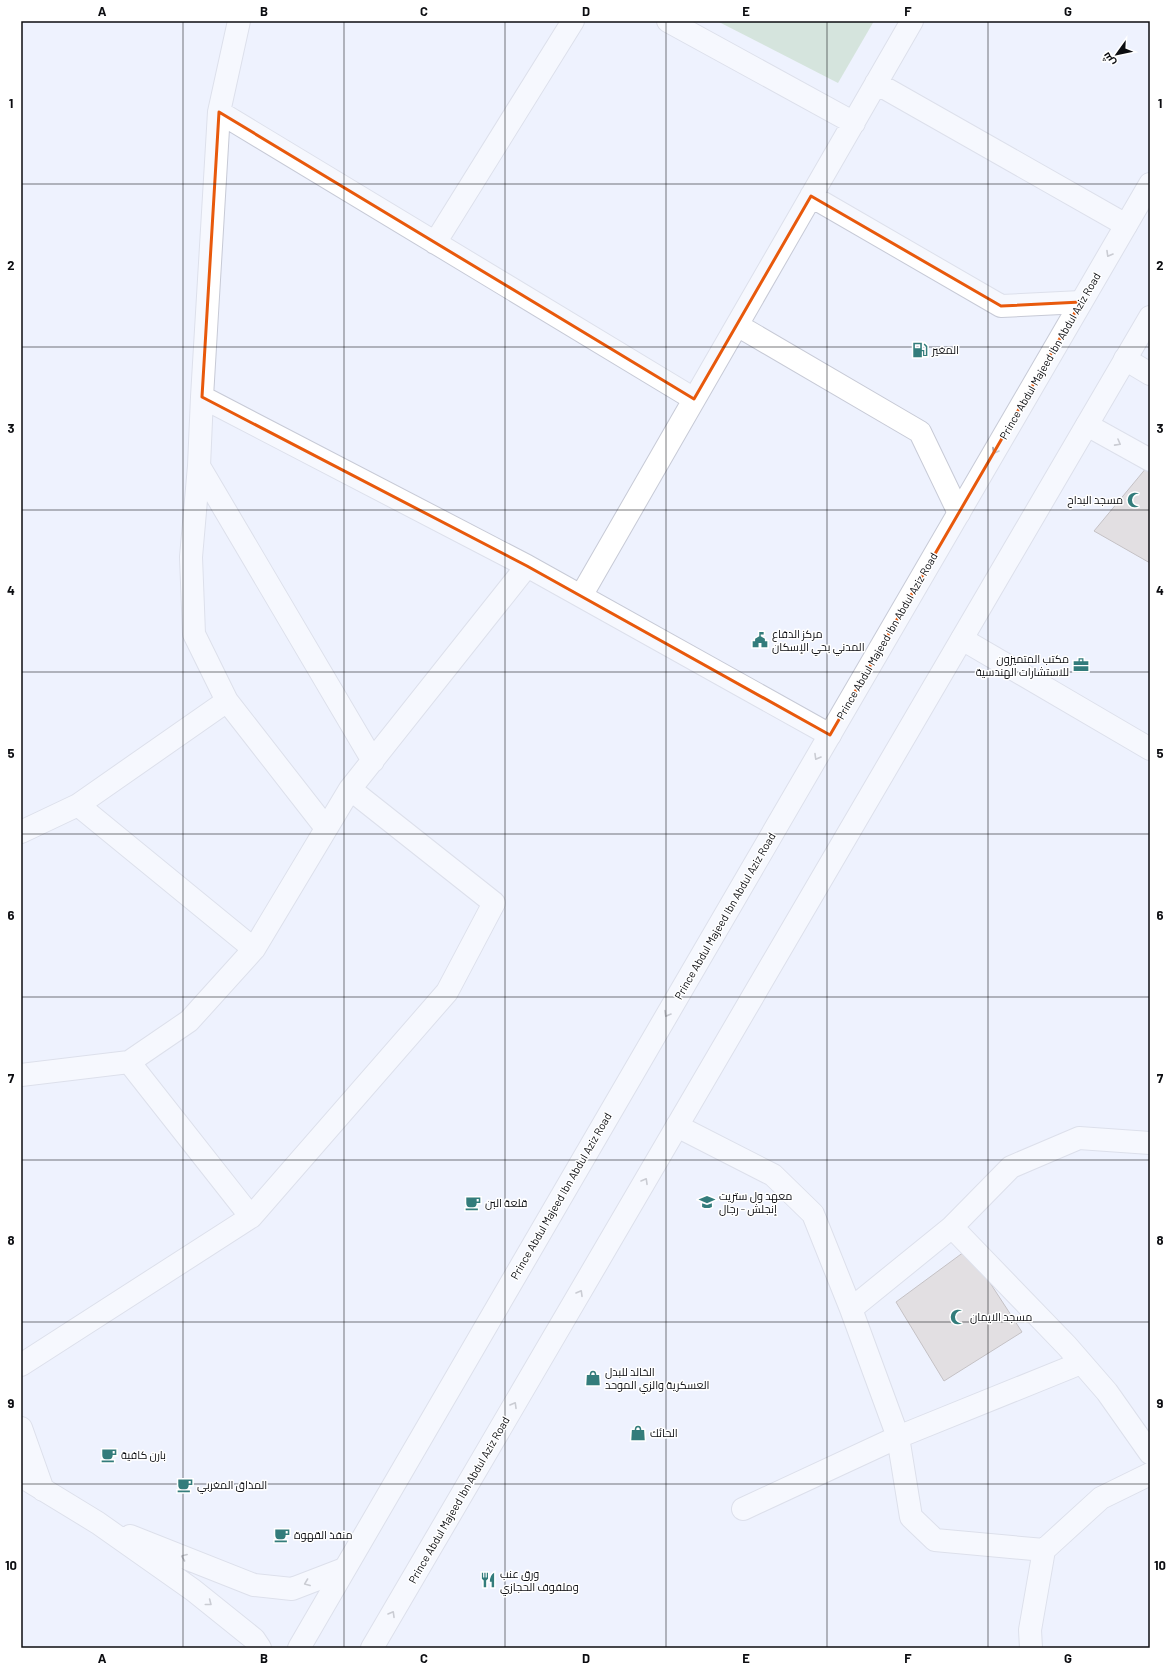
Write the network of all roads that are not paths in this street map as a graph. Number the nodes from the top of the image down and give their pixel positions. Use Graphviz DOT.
graph roads {
  1 [pos="239,21"];
  2 [pos="573,21"];
  3 [pos="668,21"];
  4 [pos="912,21"];
  5 [pos="876,84"];
  6 [pos="219,112"];
  7 [pos="854,123"];
  8 [pos="1150,184"];
  9 [pos="812,196"];
  10 [pos="1126,225"];
  11 [pos="436,243"];
  12 [pos="1081,302"];
  13 [pos="1150,317"];
  14 [pos="737,325"];
  15 [pos="1125,360"];
  16 [pos="1150,374"];
  17 [pos="202,397"];
  18 [pos="694,399"];
  19 [pos="1087,425"];
  20 [pos="1150,460"];
  21 [pos="199,466"];
  22 [pos="959,513"];
  23 [pos="526,566"];
  24 [pos="581,596"];
  25 [pos="962,639"];
  26 [pos="227,701"];
  27 [pos="830,735"];
  28 [pos="1150,749"];
  29 [pos="373,761"];
  30 [pos="350,789"];
  31 [pos="78,805"];
  32 [pos="326,828"];
  33 [pos="21,832"];
  34 [pos="254,949"];
  35 [pos="128,1062"];
  36 [pos="21,1075"];
  37 [pos="677,1126"];
  38 [pos="1150,1143"];
  39 [pos="251,1217"];
  40 [pos="952,1227"];
  41 [pos="851,1310"];
  42 [pos="1081,1363"];
  43 [pos="21,1365"];
  44 [pos="21,1428"];
  45 [pos="898,1437"];
  46 [pos="1150,1454"];
  47 [pos="1150,1474"];
  48 [pos="21,1476"];
  49 [pos="43,1490"];
  50 [pos="743,1509"];
  51 [pos="98,1523"];
  52 [pos="1044,1550"];
  53 [pos="344,1569"];
  54 [pos="260,1648"];
  55 [pos="299,1648"];
  56 [pos="372,1648"];
  57 [pos="1031,1648"];
  1 -- 6 [label="street"];
  2 -- 11 [label="street"];
  3 -- 7 [label="street"];
  4 -- 5 [label="street"];
  5 -- 7 [label="street"];
  5 -- 10 [label="street"];
  6 -- 11 [label="street"];
  6 -- 17 [label="street"];
  7 -- 9 [label="street"];
  8 -- 10 [label="street, Prince Abdul Majeed Ibn Abdul Aziz Road"];
  9 -- 12 [label="street"];
  9 -- 14 [label="street"];
  10 -- 12 [label="street, Prince Abdul Majeed Ibn Abdul Aziz Road, one-way"];
  11 -- 18 [label="street"];
  12 -- 22 [label="street, Prince Abdul Majeed Ibn Abdul Aziz Road, one-way"];
  13 -- 15 [label="street, Prince Abdul Majeed Ibn Abdul Aziz Road"];
  14 -- 18 [label="street"];
  14 -- 22 [label="street"];
  15 -- 16 [label="street"];
  15 -- 19 [label="street, Prince Abdul Majeed Ibn Abdul Aziz Road"];
  17 -- 21 [label="street"];
  17 -- 23 [label="street"];
  18 -- 24 [label="street"];
  19 -- 20 [label="street, one-way"];
  19 -- 25 [label="street, Prince Abdul Majeed Ibn Abdul Aziz Road"];
  21 -- 26 [label="street"];
  21 -- 29 [label="street"];
  22 -- 27 [label="street, Prince Abdul Majeed Ibn Abdul Aziz Road"];
  23 -- 24 [label="street"];
  23 -- 29 [label="street"];
  24 -- 27 [label="street"];
  25 -- 28 [label="street"];
  25 -- 37 [label="street, Prince Abdul Majeed Ibn Abdul Aziz Road"];
  26 -- 31 [label="street"];
  26 -- 32 [label="street"];
  27 -- 53 [label="street, Prince Abdul Majeed Ibn Abdul Aziz Road, one-way"];
  29 -- 30 [label="street"];
  30 -- 32 [label="street"];
  30 -- 39 [label="street"];
  31 -- 33 [label="street"];
  31 -- 34 [label="street"];
  32 -- 34 [label="street"];
  34 -- 35 [label="street"];
  35 -- 36 [label="street"];
  35 -- 39 [label="street"];
  37 -- 41 [label="street"];
  56 -- 37 [label="street, Prince Abdul Majeed Ibn Abdul Aziz Road, one-way"];
  38 -- 40 [label="street"];
  39 -- 43 [label="street"];
  40 -- 41 [label="street"];
  40 -- 42 [label="street"];
  41 -- 45 [label="street"];
  42 -- 45 [label="street"];
  42 -- 46 [label="street"];
  44 -- 49 [label="street"];
  45 -- 50 [label="street"];
  45 -- 52 [label="street"];
  47 -- 52 [label="street"];
  48 -- 49 [label="street"];
  49 -- 51 [label="street"];
  53 -- 51 [label="street, one-way"];
  51 -- 54 [label="street, one-way"];
  52 -- 57 [label="street"];
  53 -- 55 [label="street, Prince Abdul Majeed Ibn Abdul Aziz Road"];
}
